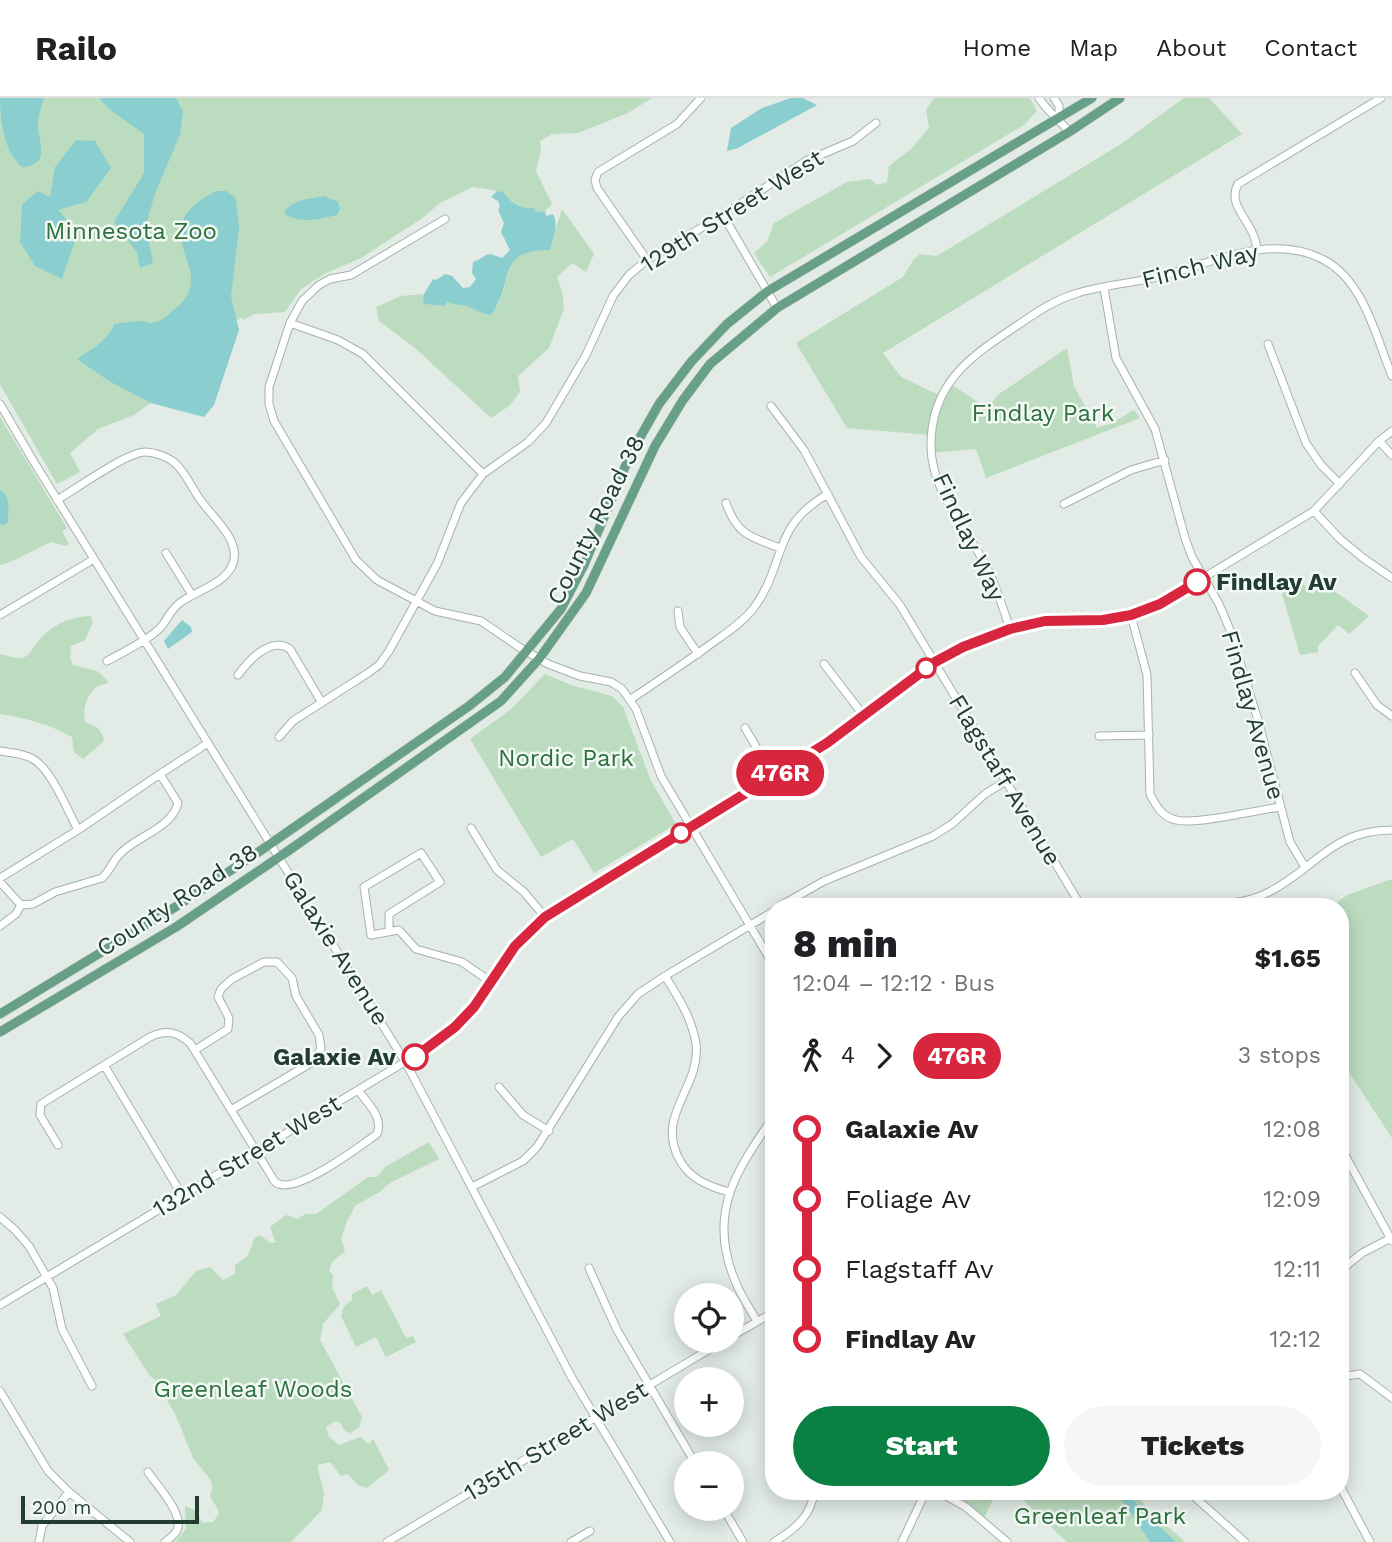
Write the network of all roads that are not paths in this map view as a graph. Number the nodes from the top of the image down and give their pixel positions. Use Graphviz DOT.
graph roads {
  1 [pos="701,98"];
  2 [pos="1039,98"];
  3 [pos="1054,98"];
  4 [pos="1092,98"];
  5 [pos="1120,98"];
  6 [pos="1381,98"];
  7 [pos="1059,118"];
  8 [pos="876,123"];
  9 [pos="1069,132"];
  10 [pos="723,215"];
  11 [pos="445,219"];
  12 [pos="1257,249"];
  13 [pos="647,260"];
  14 [pos="1104,288"];
  15 [pos="768,291"];
  16 [pos="777,308"];
  17 [pos="290,323"];
  18 [pos="1268,344"];
  19 [pos="1392,376"];
  20 [pos="0,404"];
  21 [pos="771,406"];
  22 [pos="1392,432"];
  23 [pos="1379,441"];
  24 [pos="1392,455"];
  25 [pos="1165,460"];
  26 [pos="483,474"];
  27 [pos="1340,484"];
  28 [pos="828,494"];
  29 [pos="57,500"];
  30 [pos="726,503"];
  31 [pos="1064,505"];
  32 [pos="1314,511"];
  33 [pos="780,548"];
  34 [pos="166,553"];
  35 [pos="94,559"];
  36 [pos="1204,578"];
  37 [pos="1392,578"];
  38 [pos="192,595"];
  39 [pos="416,602"];
  40 [pos="678,611"];
  41 [pos="0,615"];
  42 [pos="1131,615"];
  43 [pos="1010,629"];
  44 [pos="143,639"];
  45 [pos="528,652"];
  46 [pos="698,654"];
  47 [pos="539,659"];
  48 [pos="107,661"];
  49 [pos="935,662"];
  50 [pos="824,664"];
  51 [pos="1355,673"];
  52 [pos="238,675"];
  53 [pos="631,699"];
  54 [pos="322,702"];
  55 [pos="864,716"];
  56 [pos="1392,716"];
  57 [pos="745,728"];
  58 [pos="1149,735"];
  59 [pos="1100,736"];
  60 [pos="279,737"];
  61 [pos="208,743"];
  62 [pos="0,751"];
  63 [pos="160,774"];
  64 [pos="774,777"];
  65 [pos="1006,781"];
  66 [pos="1280,807"];
  67 [pos="690,827"];
  68 [pos="471,828"];
  69 [pos="78,830"];
  70 [pos="1392,830"];
  71 [pos="271,844"];
  72 [pos="279,857"];
  73 [pos="1305,867"];
  74 [pos="0,880"];
  75 [pos="794,898"];
  76 [pos="1076,898"];
  77 [pos="1254,898"];
  78 [pos="21,905"];
  79 [pos="765,916"];
  80 [pos="545,917"];
  81 [pos="749,925"];
  82 [pos="0,926"];
  83 [pos="389,930"];
  84 [pos="765,951"];
  85 [pos="665,975"];
  86 [pos="491,982"];
  87 [pos="0,1014"];
  88 [pos="0,1032"];
  89 [pos="195,1051"];
  90 [pos="406,1063"];
  91 [pos="104,1065"];
  92 [pos="499,1087"];
  93 [pos="358,1090"];
  94 [pos="231,1110"];
  95 [pos="765,1129"];
  96 [pos="549,1131"];
  97 [pos="58,1145"];
  98 [pos="256,1151"];
  99 [pos="1349,1162"];
  100 [pos="472,1187"];
  101 [pos="729,1192"];
  102 [pos="182,1195"];
  103 [pos="0,1217"];
  104 [pos="1391,1239"];
  105 [pos="1349,1264"];
  106 [pos="589,1268"];
  107 [pos="47,1277"];
  108 [pos="0,1306"];
  109 [pos="765,1317"];
  110 [pos="757,1321"];
  111 [pos="744,1329"];
  112 [pos="704,1353"];
  113 [pos="1349,1376"];
  114 [pos="92,1386"];
  115 [pos="649,1386"];
  116 [pos="0,1391"];
  117 [pos="1392,1398"];
  118 [pos="596,1418"];
  119 [pos="688,1451"];
  120 [pos="148,1472"];
  121 [pos="69,1492"];
  122 [pos="811,1500"];
  123 [pos="922,1500"];
  124 [pos="953,1500"];
  125 [pos="1198,1500"];
  126 [pos="1348,1500"];
  127 [pos="731,1521"];
  128 [pos="590,1531"];
  129 [pos="402,1538"];
  130 [pos="39,1542"];
  131 [pos="130,1542"];
  132 [pos="165,1542"];
  133 [pos="387,1542"];
  134 [pos="571,1542"];
  135 [pos="670,1542"];
  136 [pos="743,1542"];
  137 [pos="774,1542"];
  138 [pos="902,1542"];
  139 [pos="1007,1542"];
  140 [pos="1245,1542"];
  141 [pos="1370,1542"];
  1 -- 13 [label="street"];
  2 -- 7 [label="street"];
  3 -- 7 [label="street"];
  4 -- 7 [label="main road"];
  5 -- 9 [label="main road, County Road 38"];
  6 -- 12 [label="street"];
  7 -- 9 [label="street"];
  7 -- 15 [label="main road, County Road 38"];
  8 -- 10 [label="street, 129th Street West"];
  9 -- 16 [label="main road, County Road 38"];
  10 -- 13 [label="street, 129th Street West"];
  10 -- 15 [label="street"];
  11 -- 17 [label="street"];
  12 -- 14 [label="street, Finch Way"];
  12 -- 19 [label="street, Finch Way"];
  13 -- 26 [label="street, 129th Street West"];
  14 -- 25 [label="street, Findlay Avenue"];
  14 -- 43 [label="street, Findlay Way"];
  15 -- 16 [label="street"];
  15 -- 45 [label="main road, County Road 38"];
  16 -- 47 [label="main road, County Road 38"];
  17 -- 26 [label="street"];
  17 -- 39 [label="street"];
  18 -- 27 [label="street"];
  20 -- 29 [label="street, Galaxie Avenue"];
  21 -- 28 [label="street, Flagstaff Avenue"];
  22 -- 23 [label="street, 132nd Street West"];
  23 -- 24 [label="street"];
  23 -- 27 [label="street, 132nd Street West"];
  25 -- 31 [label="street"];
  25 -- 36 [label="street, Findlay Avenue"];
  26 -- 39 [label="street, 129th Street West"];
  27 -- 32 [label="street, 132nd Street West"];
  28 -- 33 [label="street"];
  28 -- 49 [label="street, Flagstaff Avenue"];
  29 -- 35 [label="street, Galaxie Avenue"];
  29 -- 38 [label="street"];
  30 -- 33 [label="street"];
  32 -- 36 [label="street, 132nd Street West"];
  32 -- 37 [label="street"];
  33 -- 46 [label="street"];
  34 -- 38 [label="street"];
  35 -- 41 [label="street"];
  35 -- 44 [label="street, Galaxie Avenue"];
  36 -- 42 [label="street, 132nd Street West"];
  36 -- 66 [label="street, Findlay Avenue"];
  38 -- 44 [label="street"];
  39 -- 45 [label="street"];
  39 -- 54 [label="street, 129th Street West"];
  40 -- 46 [label="street"];
  42 -- 43 [label="street, 132nd Street West"];
  42 -- 58 [label="street"];
  43 -- 49 [label="street, 132nd Street West"];
  44 -- 48 [label="street"];
  44 -- 61 [label="street, Galaxie Avenue"];
  45 -- 47 [label="street"];
  45 -- 71 [label="main road, County Road 38"];
  46 -- 53 [label="street"];
  47 -- 53 [label="street"];
  47 -- 72 [label="main road, County Road 38"];
  49 -- 55 [label="street, 132nd Street West"];
  49 -- 65 [label="street, Flagstaff Avenue"];
  50 -- 55 [label="street"];
  51 -- 56 [label="street"];
  52 -- 54 [label="street"];
  53 -- 67 [label="street"];
  54 -- 60 [label="street, 129th Street West"];
  55 -- 64 [label="street, 132nd Street West"];
  57 -- 64 [label="street"];
  58 -- 59 [label="street"];
  58 -- 66 [label="street"];
  61 -- 63 [label="street"];
  61 -- 71 [label="street, Galaxie Avenue"];
  62 -- 69 [label="street"];
  63 -- 69 [label="street"];
  63 -- 78 [label="street"];
  64 -- 67 [label="street, 132nd Street West"];
  65 -- 75 [label="street"];
  65 -- 76 [label="street, Flagstaff Avenue"];
  66 -- 73 [label="street, Findlay Avenue"];
  67 -- 80 [label="street, 132nd Street West"];
  67 -- 81 [label="street"];
  68 -- 80 [label="street"];
  69 -- 74 [label="street"];
  70 -- 73 [label="street"];
  71 -- 72 [label="street, Galaxie Avenue"];
  71 -- 87 [label="main road, County Road 38"];
  72 -- 88 [label="main road, County Road 38"];
  72 -- 90 [label="street, Galaxie Avenue"];
  73 -- 77 [label="street"];
  74 -- 78 [label="street"];
  78 -- 82 [label="street"];
  79 -- 81 [label="street"];
  80 -- 86 [label="street, 132nd Street West"];
  81 -- 84 [label="street"];
  81 -- 85 [label="street"];
  83 -- 83 [label="street"];
  83 -- 86 [label="street"];
  85 -- 96 [label="street"];
  85 -- 101 [label="street"];
  86 -- 90 [label="street, 132nd Street West"];
  89 -- 91 [label="street"];
  89 -- 94 [label="street"];
  89 -- 94 [label="street"];
  90 -- 93 [label="street, 132nd Street West"];
  90 -- 100 [label="street, Galaxie Avenue"];
  91 -- 97 [label="street"];
  91 -- 102 [label="street"];
  92 -- 96 [label="street"];
  93 -- 98 [label="street, 132nd Street West"];
  93 -- 98 [label="street"];
  94 -- 98 [label="street"];
  95 -- 101 [label="street"];
  96 -- 100 [label="street"];
  98 -- 102 [label="street, 132nd Street West"];
  99 -- 104 [label="street"];
  100 -- 118 [label="street, Galaxie Avenue"];
  101 -- 110 [label="street"];
  102 -- 107 [label="street, 132nd Street West"];
  103 -- 107 [label="street"];
  104 -- 105 [label="street"];
  106 -- 115 [label="street"];
  107 -- 108 [label="street, 132nd Street West"];
  107 -- 114 [label="street"];
  109 -- 110 [label="street"];
  110 -- 111 [label="street"];
  112 -- 115 [label="street, 135th Street West"];
  113 -- 117 [label="street"];
  115 -- 118 [label="street, 135th Street West"];
  115 -- 119 [label="street"];
  116 -- 121 [label="street"];
  118 -- 129 [label="street, 135th Street West"];
  118 -- 135 [label="street, Galaxie Avenue"];
  120 -- 132 [label="street"];
  121 -- 130 [label="street"];
  121 -- 131 [label="street"];
  122 -- 137 [label="street"];
  123 -- 138 [label="street"];
  124 -- 139 [label="street"];
  125 -- 140 [label="street"];
  126 -- 141 [label="street"];
  127 -- 136 [label="street"];
  128 -- 134 [label="street"];
  129 -- 133 [label="street, 135th Street West"];
}
